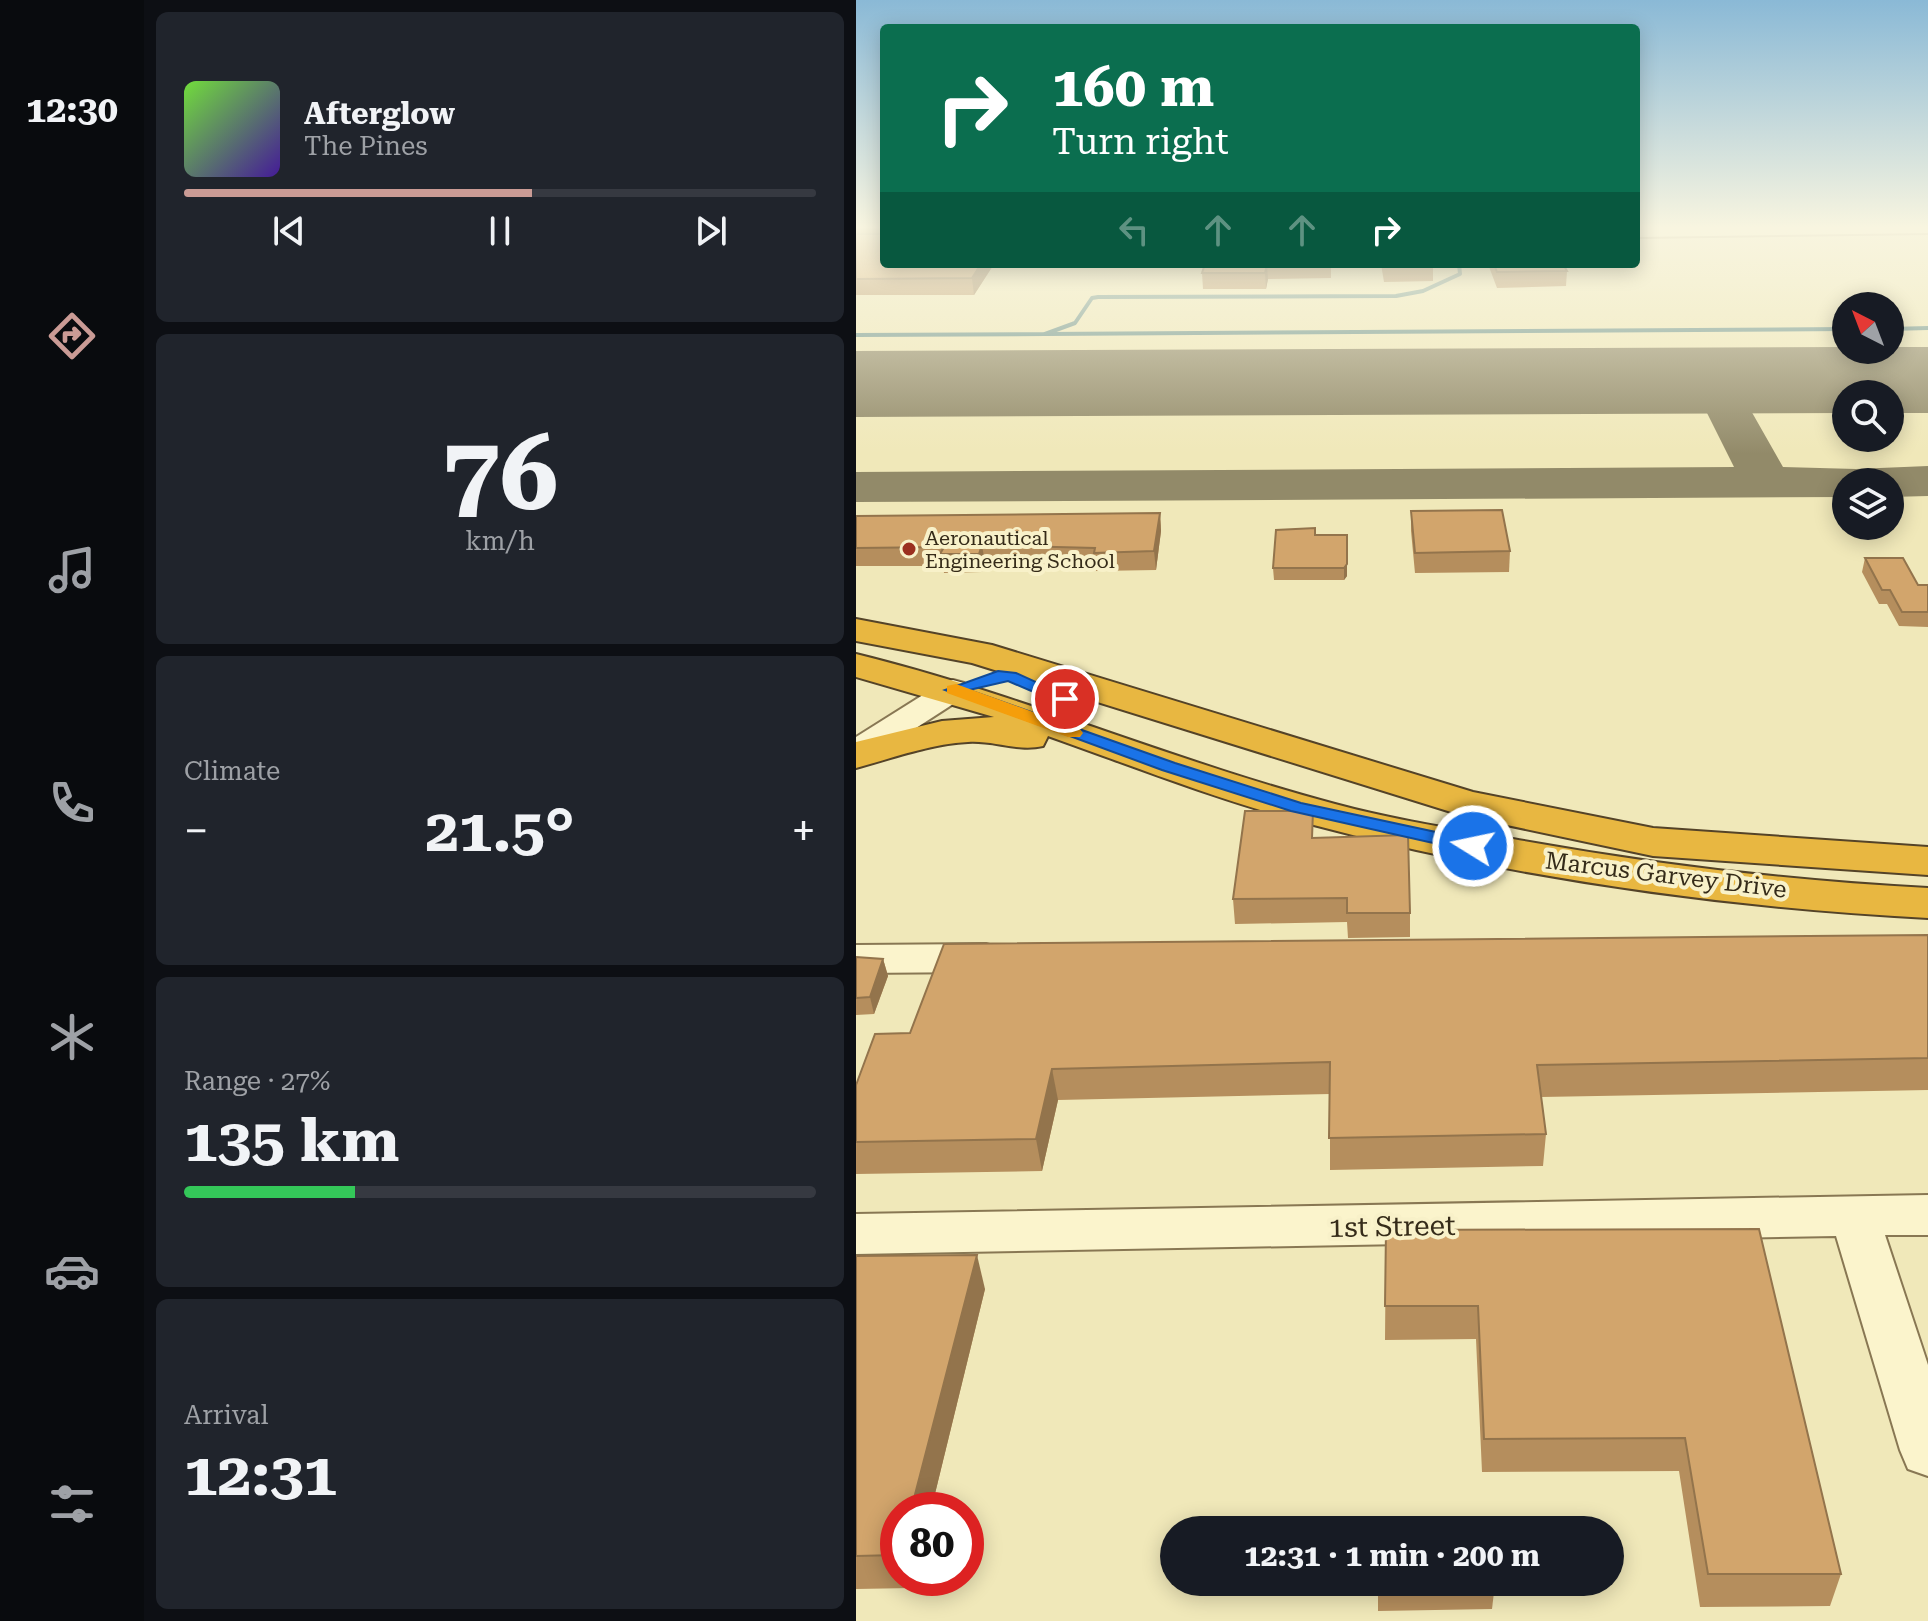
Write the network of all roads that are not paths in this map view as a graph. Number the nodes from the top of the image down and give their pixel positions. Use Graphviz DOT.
graph roads {
  1 [pos="856,630"];
  2 [pos="856,665"];
  3 [pos="953,690"];
  4 [pos="856,753"];
  5 [pos="1348,769"];
  6 [pos="1297,807"];
  7 [pos="1928,861"];
  8 [pos="1928,903"];
  9 [pos="1016,958"];
  10 [pos="856,959"];
  11 [pos="1928,1215"];
  12 [pos="1855,1219"];
  13 [pos="856,1234"];
  14 [pos="1928,1450"];
  1 -- 5 [label="highway, Marcus Garvey Drive"];
  2 -- 3 [label="highway, Marcus Garvey Drive"];
  3 -- 4 [label="street"];
  3 -- 5 [label="highway"];
  3 -- 6 [label="highway, Marcus Garvey Drive"];
  4 -- 6 [label="highway"];
  5 -- 7 [label="highway, Marcus Garvey Drive"];
  6 -- 8 [label="highway, Marcus Garvey Drive"];
  9 -- 10 [label="street"];
  11 -- 12 [label="street, 1st Street"];
  12 -- 13 [label="street, 1st Street"];
  12 -- 14 [label="street"];
}
